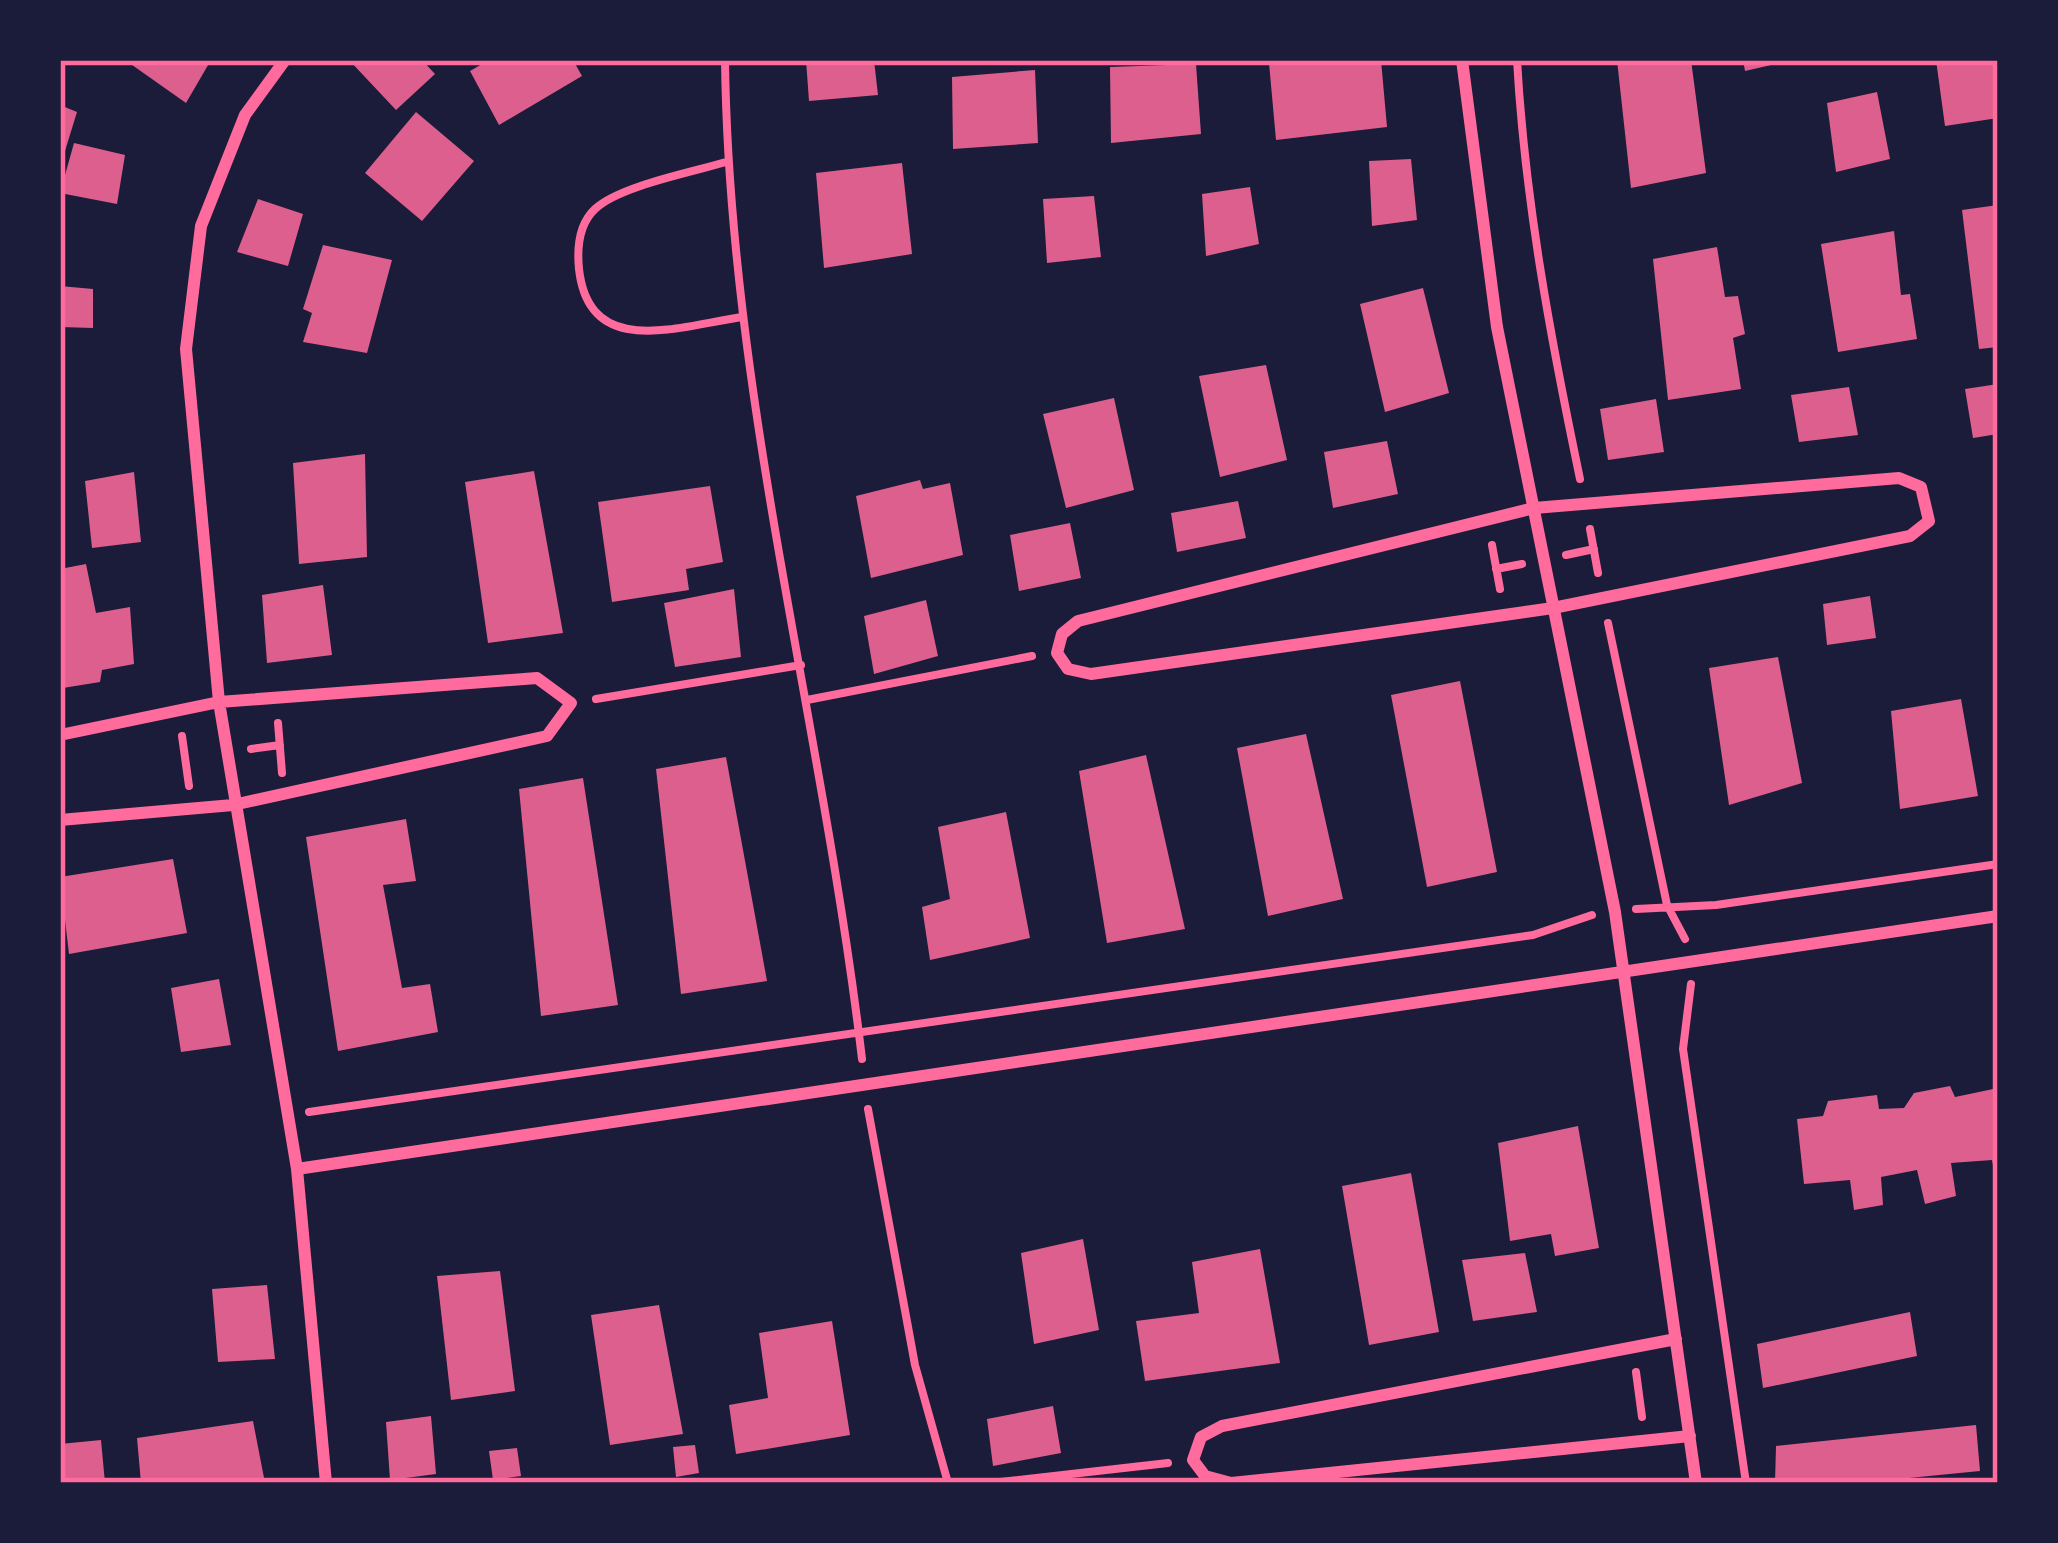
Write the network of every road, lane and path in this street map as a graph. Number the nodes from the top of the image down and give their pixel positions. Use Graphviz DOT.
graph roads {
  1 [pos="285,60"];
  2 [pos="725,60"];
  3 [pos="1462,60"];
  4 [pos="1516,60"];
  5 [pos="726,162"];
  6 [pos="743,317"];
  7 [pos="1585,501"];
  8 [pos="1534,508"];
  9 [pos="1488,520"];
  10 [pos="1603,598"];
  11 [pos="1553,608"];
  12 [pos="1504,612"];
  13 [pos="1057,653"];
  14 [pos="801,665"];
  15 [pos="275,697"];
  16 [pos="807,700"];
  17 [pos="219,702"];
  18 [pos="571,703"];
  19 [pos="179,710"];
  20 [pos="60,735"];
  21 [pos="284,792"];
  22 [pos="233,806"];
  23 [pos="192,809"];
  24 [pos="60,820"];
  25 [pos="1998,864"];
  26 [pos="1667,905"];
  27 [pos="1615,912"];
  28 [pos="1998,916"];
  29 [pos="1688,962"];
  30 [pos="1622,973"];
  31 [pos="860,1034"];
  32 [pos="866,1084"];
  33 [pos="290,1115"];
  34 [pos="297,1169"];
  35 [pos="1676,1339"];
  36 [pos="1633,1347"];
  37 [pos="1690,1436"];
  38 [pos="1646,1441"];
  39 [pos="1193,1460"];
  40 [pos="326,1483"];
  41 [pos="948,1483"];
  42 [pos="991,1483"];
  43 [pos="1696,1483"];
  44 [pos="1746,1483"];
  1 -- 17 [label="street"];
  2 -- 5 [label="path"];
  3 -- 8 [label="street"];
  4 -- 7 [label="path"];
  5 -- 6 [label="path"];
  5 -- 6 [label="path"];
  6 -- 14 [label="path"];
  7 -- 8 [label="street"];
  7 -- 10 [label="path"];
  7 -- 10 [label="street"];
  8 -- 9 [label="street"];
  8 -- 11 [label="street"];
  9 -- 12 [label="path"];
  9 -- 13 [label="street"];
  10 -- 11 [label="street"];
  10 -- 26 [label="path"];
  11 -- 12 [label="street"];
  11 -- 27 [label="street"];
  12 -- 13 [label="street"];
  13 -- 16 [label="path"];
  14 -- 16 [label="path"];
  14 -- 18 [label="path"];
  15 -- 17 [label="street"];
  15 -- 18 [label="street"];
  15 -- 21 [label="path"];
  16 -- 31 [label="path"];
  17 -- 19 [label="street"];
  17 -- 22 [label="street"];
  18 -- 21 [label="street"];
  19 -- 20 [label="street"];
  19 -- 23 [label="path"];
  21 -- 22 [label="street"];
  22 -- 23 [label="street"];
  22 -- 33 [label="street"];
  23 -- 24 [label="street"];
  25 -- 26 [label="path"];
  26 -- 27 [label="path"];
  26 -- 29 [label="path"];
  27 -- 30 [label="street"];
  27 -- 31 [label="path"];
  28 -- 29 [label="street"];
  29 -- 30 [label="street"];
  29 -- 44 [label="path"];
  30 -- 32 [label="street"];
  30 -- 35 [label="street"];
  31 -- 32 [label="path"];
  31 -- 33 [label="path"];
  32 -- 34 [label="street"];
  32 -- 41 [label="path"];
  33 -- 34 [label="street"];
  34 -- 40 [label="street"];
  35 -- 36 [label="street"];
  35 -- 37 [label="street"];
  36 -- 38 [label="path"];
  36 -- 39 [label="street"];
  37 -- 38 [label="street"];
  37 -- 43 [label="street"];
  38 -- 39 [label="street"];
  39 -- 42 [label="path"];
}
